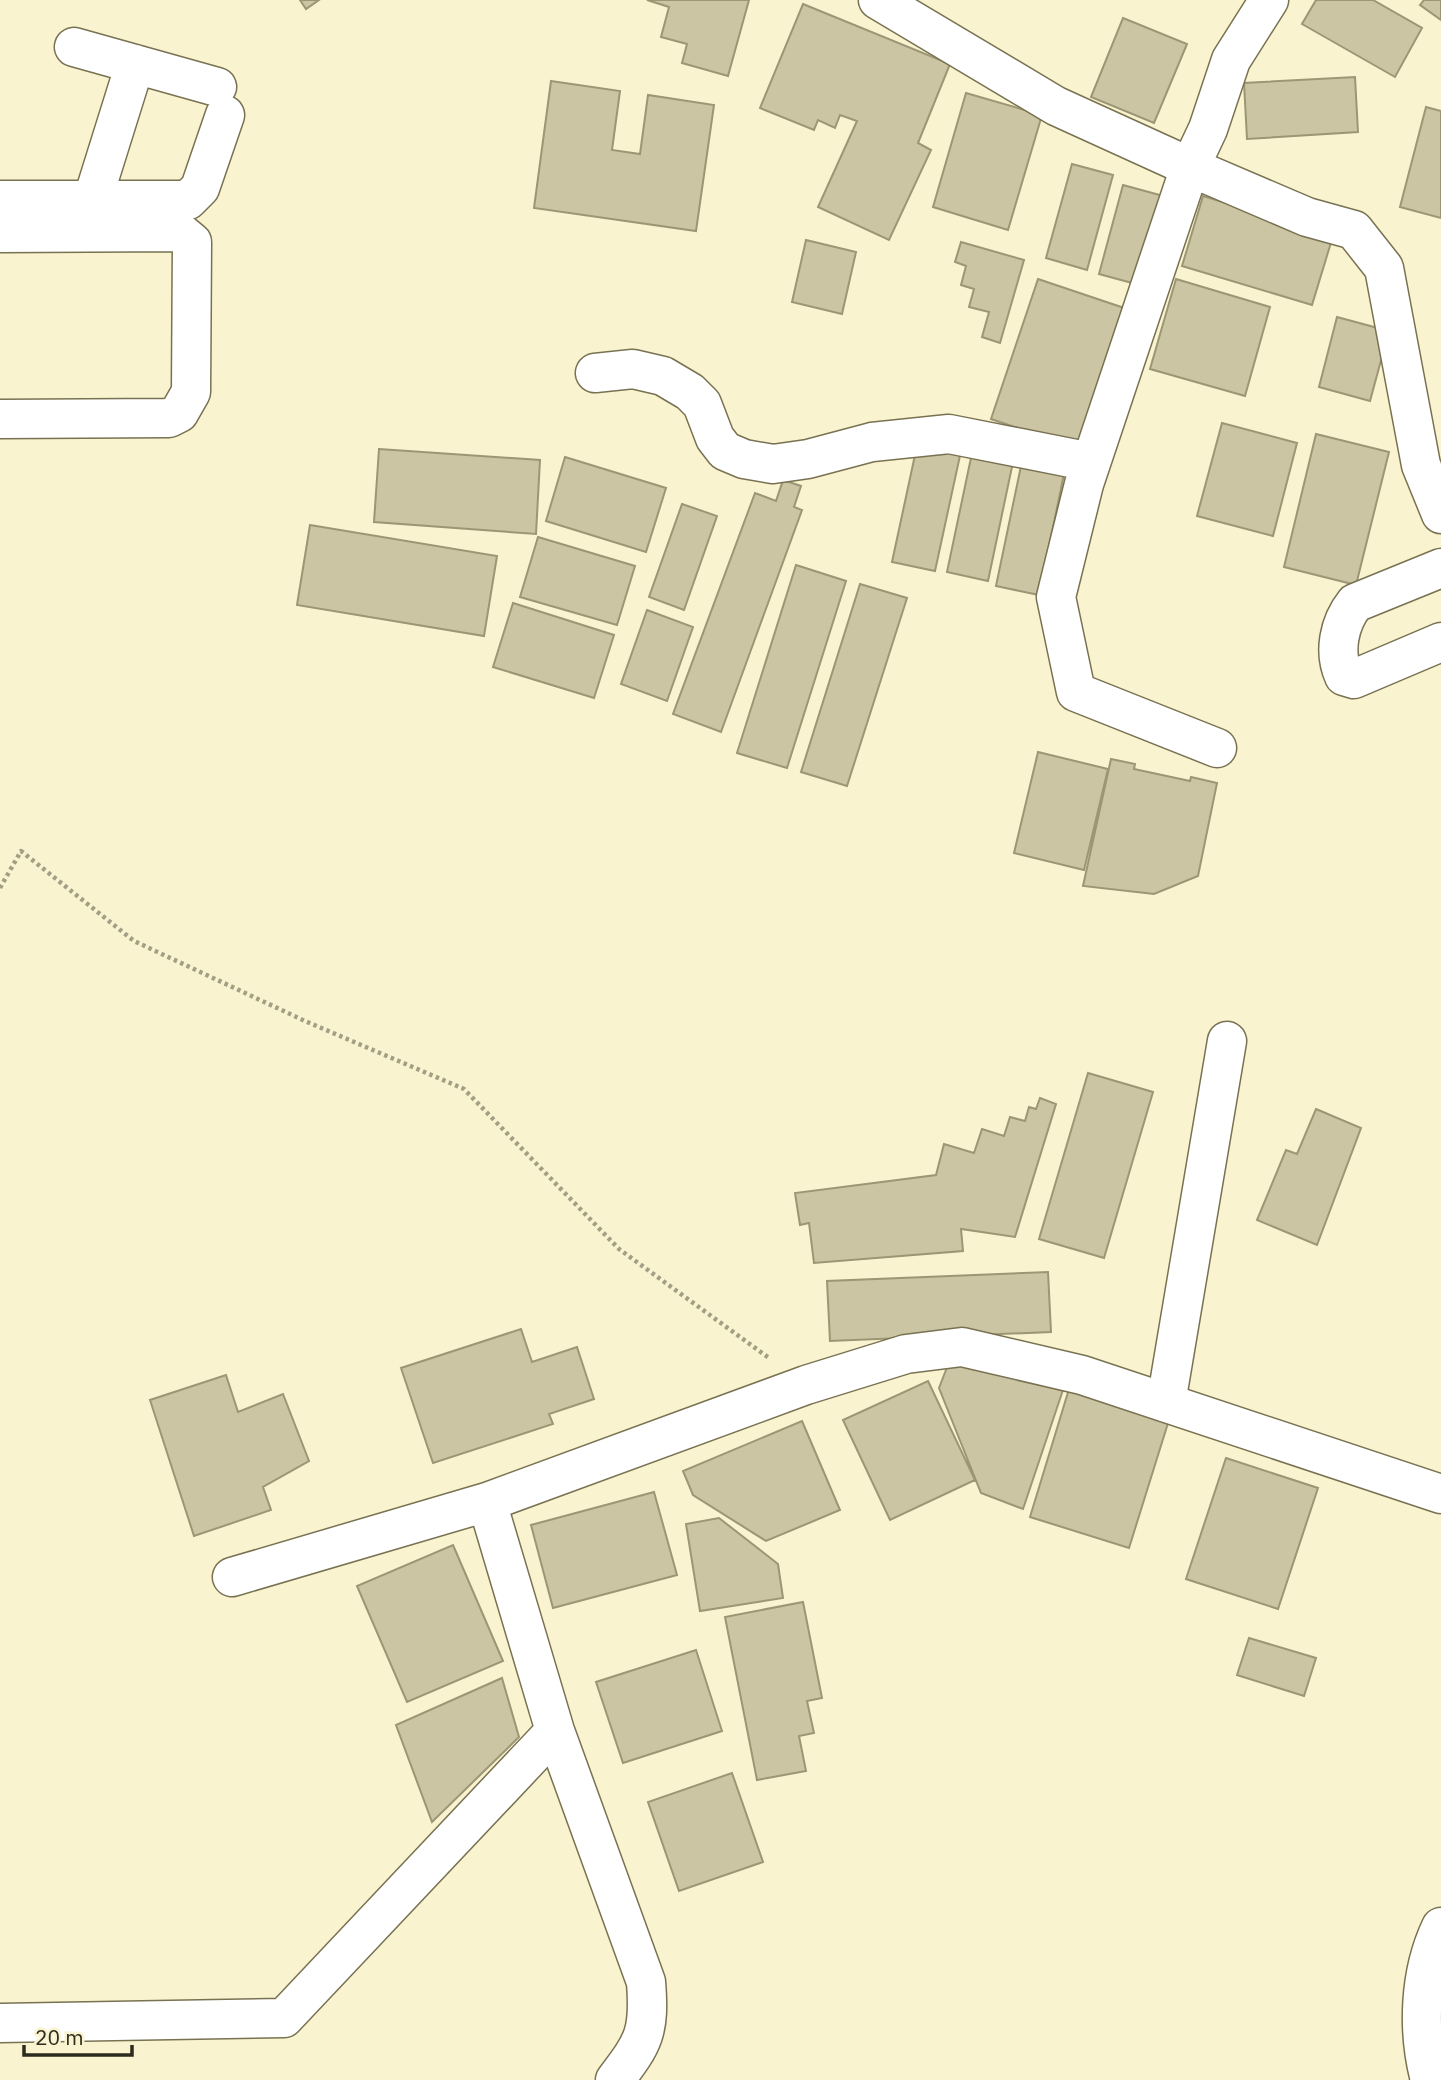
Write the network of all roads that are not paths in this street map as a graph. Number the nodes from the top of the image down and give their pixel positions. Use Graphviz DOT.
graph roads {
  1 [pos="878,0"];
  2 [pos="1269,0"];
  3 [pos="74,47"];
  4 [pos="135,64"];
  5 [pos="1191,167"];
  6 [pos="0,200"];
  7 [pos="88,216"];
  8 [pos="0,233"];
  9 [pos="595,373"];
  10 [pos="0,419"];
  11 [pos="1091,462"];
  12 [pos="1441,514"];
  13 [pos="1441,568"];
  14 [pos="1441,642"];
  15 [pos="1217,748"];
  16 [pos="1227,1041"];
  17 [pos="1167,1402"];
  18 [pos="1441,1494"];
  19 [pos="487,1502"];
  20 [pos="232,1577"];
  21 [pos="555,1731"];
  22 [pos="1441,1927"];
  23 [pos="0,2023"];
  24 [pos="615,2080"];
  25 [pos="1430,2080"];
  1 -- 5 [label="street"];
  2 -- 5 [label="street"];
  3 -- 4 [label="street"];
  4 -- 7 [label="street"];
  4 -- 7 [label="street"];
  5 -- 11 [label="street"];
  5 -- 12 [label="street"];
  6 -- 7 [label="street"];
  7 -- 8 [label="street"];
  7 -- 10 [label="street"];
  9 -- 11 [label="street"];
  11 -- 15 [label="street"];
  13 -- 14 [label="street"];
  16 -- 17 [label="street"];
  17 -- 18 [label="street"];
  17 -- 19 [label="street"];
  19 -- 20 [label="street"];
  19 -- 21 [label="street"];
  21 -- 23 [label="street"];
  21 -- 24 [label="street"];
  22 -- 25 [label="street"];
}
